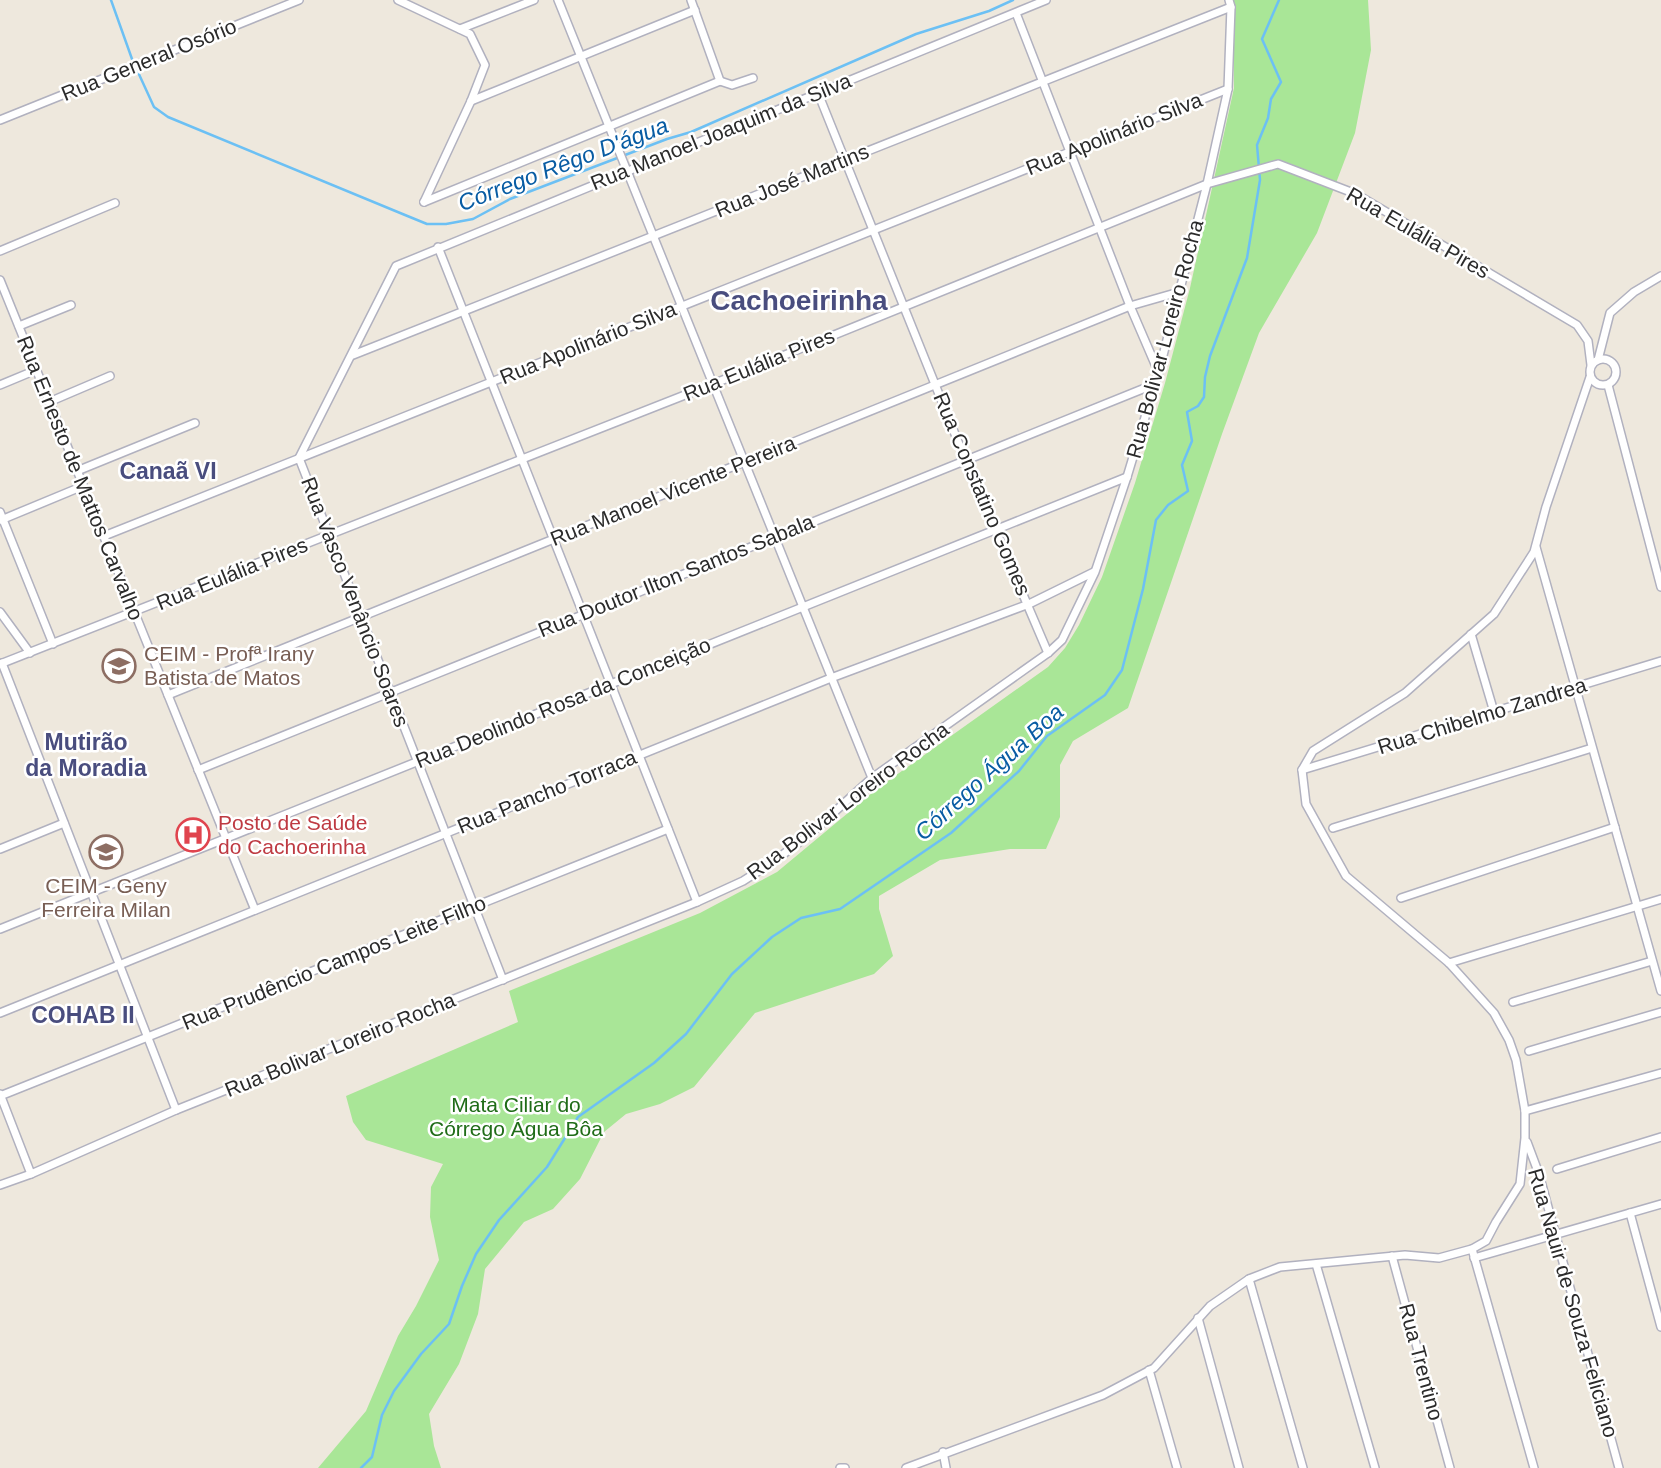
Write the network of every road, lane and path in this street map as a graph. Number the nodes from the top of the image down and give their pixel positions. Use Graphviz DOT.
graph roads {
  1 [pos="299,0"];
  2 [pos="398,0"];
  3 [pos="534,0"];
  4 [pos="558,0"];
  5 [pos="691,0"];
  6 [pos="1046,0"];
  7 [pos="1230,4"];
  8 [pos="695,10"];
  9 [pos="1016,13"];
  10 [pos="460,29"];
  11 [pos="581,56"];
  12 [pos="753,78"];
  13 [pos="720,81"];
  14 [pos="1043,82"];
  15 [pos="1228,89"];
  16 [pos="818,93"];
  17 [pos="471,101"];
  18 [pos="0,120"];
  19 [pos="609,126"];
  20 [pos="1070,152"];
  21 [pos="846,160"];
  22 [pos="626,168"];
  23 [pos="1207,184"];
  24 [pos="115,202"];
  25 [pos="1099,227"];
  26 [pos="873,230"];
  27 [pos="653,236"];
  28 [pos="438,247"];
  29 [pos="0,251"];
  30 [pos="1661,276"];
  31 [pos="0,280"];
  32 [pos="1180,292"];
  33 [pos="71,305"];
  34 [pos="681,306"];
  35 [pos="903,306"];
  36 [pos="1130,306"];
  37 [pos="463,311"];
  38 [pos="19,326"];
  39 [pos="352,355"];
  40 [pos="1598,359"];
  41 [pos="1591,365"];
  42 [pos="36,370"];
  43 [pos="1158,372"];
  44 [pos="110,376"];
  45 [pos="1590,377"];
  46 [pos="491,382"];
  47 [pos="713,384"];
  48 [pos="1155,384"];
  49 [pos="0,385"];
  50 [pos="935,385"];
  51 [pos="1608,385"];
  52 [pos="49,402"];
  53 [pos="195,423"];
  54 [pos="299,458"];
  55 [pos="522,459"];
  56 [pos="965,459"];
  57 [pos="744,462"];
  58 [pos="77,471"];
  59 [pos="1127,477"];
  60 [pos="83,486"];
  61 [pos="1,517"];
  62 [pos="995,531"];
  63 [pos="104,536"];
  64 [pos="329,536"];
  65 [pos="774,536"];
  66 [pos="553,539"];
  67 [pos="1536,546"];
  68 [pos="1095,572"];
  69 [pos="1661,587"];
  70 [pos="1029,604"];
  71 [pos="803,606"];
  72 [pos="0,612"];
  73 [pos="135,613"];
  74 [pos="583,614"];
  75 [pos="361,617"];
  76 [pos="1471,635"];
  77 [pos="53,644"];
  78 [pos="30,653"];
  79 [pos="1048,653"];
  80 [pos="1661,661"];
  81 [pos="1,664"];
  82 [pos="831,678"];
  83 [pos="611,684"];
  84 [pos="1577,688"];
  85 [pos="390,692"];
  86 [pos="168,695"];
  87 [pos="1494,712"];
  88 [pos="1592,748"];
  89 [pos="639,755"];
  90 [pos="417,761"];
  91 [pos="198,770"];
  92 [pos="1302,770"];
  93 [pos="872,778"];
  94 [pos="64,823"];
  95 [pos="1615,827"];
  96 [pos="1334,828"];
  97 [pos="668,829"];
  98 [pos="446,833"];
  99 [pos="226,838"];
  100 [pos="0,849"];
  101 [pos="91,892"];
  102 [pos="1401,898"];
  103 [pos="1661,899"];
  104 [pos="697,902"];
  105 [pos="1637,905"];
  106 [pos="474,906"];
  107 [pos="255,910"];
  108 [pos="0,929"];
  109 [pos="1653,961"];
  110 [pos="1449,963"];
  111 [pos="119,965"];
  112 [pos="503,980"];
  113 [pos="1661,991"];
  114 [pos="1513,1002"];
  115 [pos="0,1013"];
  116 [pos="1661,1013"];
  117 [pos="147,1037"];
  118 [pos="1529,1051"];
  119 [pos="1661,1073"];
  120 [pos="0,1096"];
  121 [pos="176,1110"];
  122 [pos="1525,1111"];
  123 [pos="1525,1138"];
  124 [pos="1661,1138"];
  125 [pos="1557,1169"];
  126 [pos="31,1174"];
  127 [pos="0,1185"];
  128 [pos="1661,1204"];
  129 [pos="1630,1213"];
  130 [pos="1555,1233"];
  131 [pos="1472,1249"];
  132 [pos="1392,1256"];
  133 [pos="1474,1258"];
  134 [pos="1316,1264"];
  135 [pos="1249,1279"];
  136 [pos="1198,1318"];
  137 [pos="1661,1327"];
  138 [pos="1149,1370"];
  139 [pos="943,1452"];
  140 [pos="906,1468"];
  141 [pos="946,1468"];
  142 [pos="1177,1468"];
  143 [pos="1239,1468"];
  144 [pos="1303,1468"];
  145 [pos="1375,1468"];
  146 [pos="1450,1468"];
  147 [pos="1534,1468"];
  148 [pos="1619,1468"];
  1 -- 18 [label="street, Rua General Osório"];
  2 -- 10 [label="street"];
  3 -- 10 [label="street"];
  4 -- 11 [label="street"];
  5 -- 8 [label="street"];
  6 -- 9 [label="street, Rua Manoel Joaquim da Silva"];
  7 -- 14 [label="street, Rua José Martins"];
  7 -- 15 [label="street, Rua Bolivar Loreiro Rocha"];
  8 -- 11 [label="street"];
  8 -- 13 [label="street"];
  9 -- 14 [label="street"];
  9 -- 16 [label="street, Rua Manoel Joaquim da Silva"];
  10 -- 17 [label="street"];
  11 -- 17 [label="street"];
  11 -- 19 [label="street"];
  12 -- 13 [label="street"];
  13 -- 19 [label="street"];
  14 -- 20 [label="street"];
  14 -- 21 [label="street, Rua José Martins"];
  15 -- 20 [label="street, Rua Apolinário Silva"];
  15 -- 23 [label="street, Rua Bolivar Loreiro Rocha"];
  16 -- 21 [label="street"];
  16 -- 22 [label="street, Rua Manoel Joaquim da Silva"];
  17 -- 19 [label="street"];
  19 -- 22 [label="street"];
  20 -- 25 [label="street"];
  20 -- 26 [label="street, Rua Apolinário Silva"];
  21 -- 26 [label="street"];
  21 -- 27 [label="street, Rua José Martins"];
  22 -- 27 [label="street"];
  22 -- 28 [label="street, Rua Manoel Joaquim da Silva"];
  23 -- 25 [label="street, Rua Eulália Pires"];
  23 -- 32 [label="street, Rua Bolivar Loreiro Rocha"];
  23 -- 41 [label="street, Rua Eulália Pires"];
  24 -- 29 [label="street"];
  25 -- 35 [label="street, Rua Eulália Pires"];
  25 -- 36 [label="street"];
  26 -- 34 [label="street, Rua Apolinário Silva"];
  26 -- 35 [label="street"];
  27 -- 34 [label="street"];
  27 -- 37 [label="street, Rua José Martins"];
  28 -- 37 [label="street"];
  28 -- 39 [label="street, Rua Manoel Joaquim da Silva"];
  30 -- 40 [label="street"];
  31 -- 38 [label="street, Rua Ernesto de Mattos Carvalho"];
  32 -- 36 [label="street, Rua Manoel Vicente Pereira"];
  32 -- 43 [label="street, Rua Bolivar Loreiro Rocha"];
  33 -- 38 [label="street"];
  34 -- 46 [label="street, Rua Apolinário Silva"];
  34 -- 47 [label="street"];
  35 -- 47 [label="street, Rua Eulália Pires"];
  35 -- 50 [label="street, Rua Constatino Gomes"];
  36 -- 43 [label="street"];
  36 -- 50 [label="street, Rua Manoel Vicente Pereira"];
  37 -- 39 [label="street, Rua José Martins"];
  37 -- 46 [label="street"];
  38 -- 42 [label="street, Rua Ernesto de Mattos Carvalho"];
  39 -- 54 [label="street"];
  40 -- 41 [label="street"];
  40 -- 51 [label="street"];
  41 -- 45 [label="street, Rua Eulália Pires"];
  42 -- 49 [label="street"];
  42 -- 52 [label="street, Rua Ernesto de Mattos Carvalho"];
  43 -- 48 [label="street, Rua Bolivar Loreiro Rocha"];
  44 -- 52 [label="street"];
  45 -- 51 [label="street"];
  45 -- 67 [label="street, Rua Eulália Pires"];
  46 -- 54 [label="street, Rua Apolinário Silva"];
  46 -- 55 [label="street"];
  47 -- 55 [label="street, Rua Eulália Pires"];
  47 -- 57 [label="street"];
  48 -- 56 [label="street, Rua Doutor Ilton Santos Sabala"];
  48 -- 59 [label="street, Rua Bolivar Loreiro Rocha"];
  50 -- 56 [label="street, Rua Constatino Gomes"];
  50 -- 57 [label="street, Rua Manoel Vicente Pereira"];
  51 -- 69 [label="street"];
  52 -- 58 [label="street, Rua Ernesto de Mattos Carvalho"];
  53 -- 58 [label="street"];
  54 -- 63 [label="street, Rua Apolinário Silva"];
  54 -- 64 [label="street, Rua Vasco Venâncio Soares"];
  55 -- 64 [label="street, Rua Eulália Pires"];
  55 -- 66 [label="street"];
  56 -- 62 [label="street, Rua Constatino Gomes"];
  56 -- 65 [label="street, Rua Doutor Ilton Santos Sabala"];
  57 -- 65 [label="street"];
  57 -- 66 [label="street, Rua Manoel Vicente Pereira"];
  58 -- 60 [label="street, Rua Ernesto de Mattos Carvalho"];
  59 -- 62 [label="street, Rua Deolindo Rosa da Conceição"];
  59 -- 68 [label="street, Rua Bolivar Loreiro Rocha"];
  60 -- 61 [label="street"];
  60 -- 63 [label="street, Rua Ernesto de Mattos Carvalho"];
  61 -- 77 [label="street"];
  62 -- 70 [label="street, Rua Constatino Gomes"];
  62 -- 71 [label="street, Rua Deolindo Rosa da Conceição"];
  63 -- 73 [label="street, Rua Ernesto de Mattos Carvalho"];
  64 -- 73 [label="street, Rua Eulália Pires"];
  64 -- 75 [label="street, Rua Vasco Venâncio Soares"];
  65 -- 71 [label="street"];
  65 -- 74 [label="street, Rua Doutor Ilton Santos Sabala"];
  66 -- 74 [label="street"];
  66 -- 75 [label="street, Rua Manoel Vicente Pereira"];
  67 -- 76 [label="street"];
  67 -- 84 [label="street"];
  68 -- 70 [label="street, Rua Pancho Torraca"];
  68 -- 79 [label="street, Rua Bolivar Loreiro Rocha"];
  70 -- 79 [label="street, Rua Constatino Gomes"];
  70 -- 82 [label="street, Rua Pancho Torraca"];
  71 -- 82 [label="street"];
  71 -- 83 [label="street, Rua Deolindo Rosa da Conceição"];
  72 -- 78 [label="street"];
  73 -- 77 [label="street, Rua Eulália Pires"];
  73 -- 86 [label="street, Rua Ernesto de Mattos Carvalho"];
  74 -- 83 [label="street"];
  74 -- 85 [label="street, Rua Doutor Ilton Santos Sabala"];
  75 -- 85 [label="street, Rua Vasco Venâncio Soares"];
  75 -- 86 [label="street, Rua Manoel Vicente Pereira"];
  76 -- 87 [label="street"];
  76 -- 92 [label="street"];
  77 -- 78 [label="street, Rua Eulália Pires"];
  78 -- 81 [label="street, Rua Eulália Pires"];
  79 -- 93 [label="street, Rua Bolivar Loreiro Rocha"];
  80 -- 84 [label="street, Rua Chibelmo Zandrea"];
  81 -- 94 [label="street"];
  82 -- 89 [label="street, Rua Pancho Torraca"];
  82 -- 93 [label="street"];
  83 -- 89 [label="street"];
  83 -- 90 [label="street, Rua Deolindo Rosa da Conceição"];
  84 -- 87 [label="street, Rua Chibelmo Zandrea"];
  84 -- 88 [label="street"];
  85 -- 90 [label="street, Rua Vasco Venâncio Soares"];
  85 -- 91 [label="street, Rua Doutor Ilton Santos Sabala"];
  86 -- 91 [label="street, Rua Ernesto de Mattos Carvalho"];
  87 -- 92 [label="street, Rua Chibelmo Zandrea"];
  88 -- 95 [label="street"];
  88 -- 96 [label="street"];
  89 -- 97 [label="street"];
  89 -- 98 [label="street, Rua Pancho Torraca"];
  90 -- 98 [label="street, Rua Vasco Venâncio Soares"];
  90 -- 99 [label="street, Rua Deolindo Rosa da Conceição"];
  91 -- 99 [label="street, Rua Ernesto de Mattos Carvalho"];
  92 -- 110 [label="street"];
  93 -- 104 [label="street, Rua Bolivar Loreiro Rocha"];
  94 -- 100 [label="street"];
  94 -- 101 [label="street"];
  95 -- 102 [label="street"];
  95 -- 105 [label="street"];
  97 -- 104 [label="street"];
  97 -- 106 [label="street, Rua Prudêncio Campos Leite Filho"];
  98 -- 106 [label="street, Rua Vasco Venâncio Soares"];
  98 -- 107 [label="street, Rua Pancho Torraca"];
  99 -- 101 [label="street, Rua Deolindo Rosa da Conceição"];
  99 -- 107 [label="street, Rua Ernesto de Mattos Carvalho"];
  101 -- 108 [label="street, Rua Deolindo Rosa da Conceição"];
  101 -- 111 [label="street"];
  103 -- 105 [label="street"];
  104 -- 112 [label="street, Rua Bolivar Loreiro Rocha"];
  105 -- 109 [label="street"];
  105 -- 110 [label="street"];
  106 -- 112 [label="street, Rua Vasco Venâncio Soares"];
  106 -- 117 [label="street, Rua Prudêncio Campos Leite Filho"];
  107 -- 111 [label="street, Rua Pancho Torraca"];
  109 -- 113 [label="street"];
  109 -- 114 [label="street"];
  110 -- 122 [label="street"];
  111 -- 115 [label="street, Rua Pancho Torraca"];
  111 -- 117 [label="street"];
  112 -- 121 [label="street, Rua Bolivar Loreiro Rocha"];
  116 -- 118 [label="street"];
  117 -- 120 [label="street, Rua Prudêncio Campos Leite Filho"];
  117 -- 121 [label="street"];
  119 -- 122 [label="street"];
  120 -- 126 [label="street"];
  121 -- 126 [label="street, Rua Bolivar Loreiro Rocha"];
  122 -- 123 [label="street"];
  123 -- 130 [label="street, Rua Nauir de Souza Feliciano"];
  123 -- 131 [label="street"];
  124 -- 125 [label="street"];
  126 -- 127 [label="street, Rua Bolivar Loreiro Rocha"];
  128 -- 129 [label="street"];
  129 -- 130 [label="street"];
  129 -- 137 [label="street"];
  130 -- 133 [label="street"];
  130 -- 148 [label="street, Rua Nauir de Souza Feliciano"];
  131 -- 132 [label="street"];
  131 -- 133 [label="street"];
  132 -- 134 [label="street"];
  132 -- 146 [label="street, Rua Trentino"];
  133 -- 147 [label="street"];
  134 -- 135 [label="street"];
  134 -- 145 [label="street"];
  135 -- 136 [label="street"];
  135 -- 144 [label="street"];
  136 -- 138 [label="street"];
  136 -- 143 [label="street"];
  138 -- 139 [label="street"];
  138 -- 142 [label="street"];
  139 -- 140 [label="street"];
  139 -- 141 [label="street"];
}
